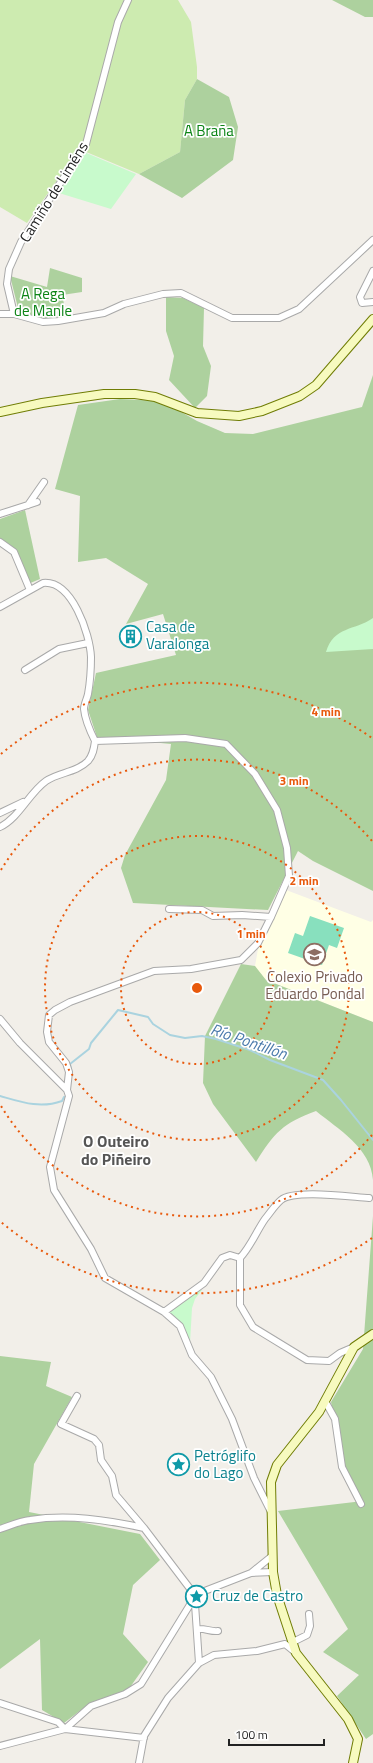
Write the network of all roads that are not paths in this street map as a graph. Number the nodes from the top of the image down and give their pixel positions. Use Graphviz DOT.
graph roads {
  1 [pos="128,0"];
  2 [pos="373,240"];
  3 [pos="373,270"];
  4 [pos="373,302"];
  5 [pos="0,314"];
  6 [pos="14,314"];
  7 [pos="373,319"];
  8 [pos="0,412"];
  9 [pos="44,482"];
  10 [pos="37,502"];
  11 [pos="28,505"];
  12 [pos="0,514"];
  13 [pos="0,542"];
  14 [pos="30,590"];
  15 [pos="0,607"];
  16 [pos="88,643"];
  17 [pos="25,670"];
  18 [pos="95,741"];
  19 [pos="30,798"];
  20 [pos="0,813"];
  21 [pos="0,826"];
  22 [pos="169,909"];
  23 [pos="271,917"];
  24 [pos="0,1019"];
  25 [pos="67,1090"];
  26 [pos="369,1198"];
  27 [pos="240,1258"];
  28 [pos="164,1312"];
  29 [pos="373,1334"];
  30 [pos="354,1347"];
  31 [pos="77,1396"];
  32 [pos="325,1401"];
  33 [pos="361,1504"];
  34 [pos="271,1513"];
  35 [pos="144,1528"];
  36 [pos="0,1529"];
  37 [pos="272,1556"];
  38 [pos="273,1572"];
  39 [pos="252,1573"];
  40 [pos="191,1590"];
  41 [pos="202,1592"];
  42 [pos="193,1603"];
  43 [pos="309,1614"];
  44 [pos="197,1629"];
  45 [pos="218,1630"];
  46 [pos="293,1642"];
  47 [pos="296,1653"];
  48 [pos="199,1663"];
  49 [pos="0,1703"];
  50 [pos="65,1729"];
  51 [pos="144,1738"];
  52 [pos="0,1746"];
  53 [pos="139,1763"];
  54 [pos="353,1763"];
  1 -- 6 [label="street, Camiño de Liméns"];
  2 -- 6 [label="street"];
  3 -- 4 [label="street"];
  5 -- 6 [label="street"];
  7 -- 8 [label="street"];
  9 -- 11 [label="street"];
  10 -- 11 [label="street"];
  11 -- 12 [label="street"];
  13 -- 14 [label="street"];
  14 -- 15 [label="street"];
  14 -- 16 [label="street"];
  16 -- 17 [label="street"];
  16 -- 18 [label="street"];
  18 -- 19 [label="street"];
  18 -- 23 [label="street"];
  19 -- 20 [label="street"];
  19 -- 21 [label="street"];
  22 -- 23 [label="street"];
  23 -- 25 [label="street"];
  24 -- 25 [label="street"];
  25 -- 28 [label="street"];
  26 -- 27 [label="street"];
  27 -- 28 [label="street"];
  27 -- 30 [label="street"];
  28 -- 34 [label="street"];
  29 -- 30 [label="street"];
  30 -- 32 [label="street"];
  31 -- 35 [label="street"];
  32 -- 33 [label="street"];
  32 -- 34 [label="street"];
  34 -- 37 [label="street"];
  35 -- 36 [label="street"];
  35 -- 40 [label="street"];
  37 -- 38 [label="street"];
  37 -- 39 [label="street"];
  38 -- 39 [label="street"];
  38 -- 46 [label="street"];
  39 -- 41 [label="street"];
  40 -- 41 [label="street"];
  40 -- 42 [label="street"];
  41 -- 42 [label="street"];
  42 -- 44 [label="street"];
  42 -- 50 [label="street"];
  43 -- 46 [label="street"];
  44 -- 45 [label="street"];
  44 -- 48 [label="street"];
  46 -- 47 [label="street"];
  47 -- 48 [label="street"];
  47 -- 54 [label="street"];
  48 -- 51 [label="street"];
  49 -- 50 [label="street"];
  50 -- 51 [label="street"];
  50 -- 52 [label="street"];
  51 -- 53 [label="street"];
}
